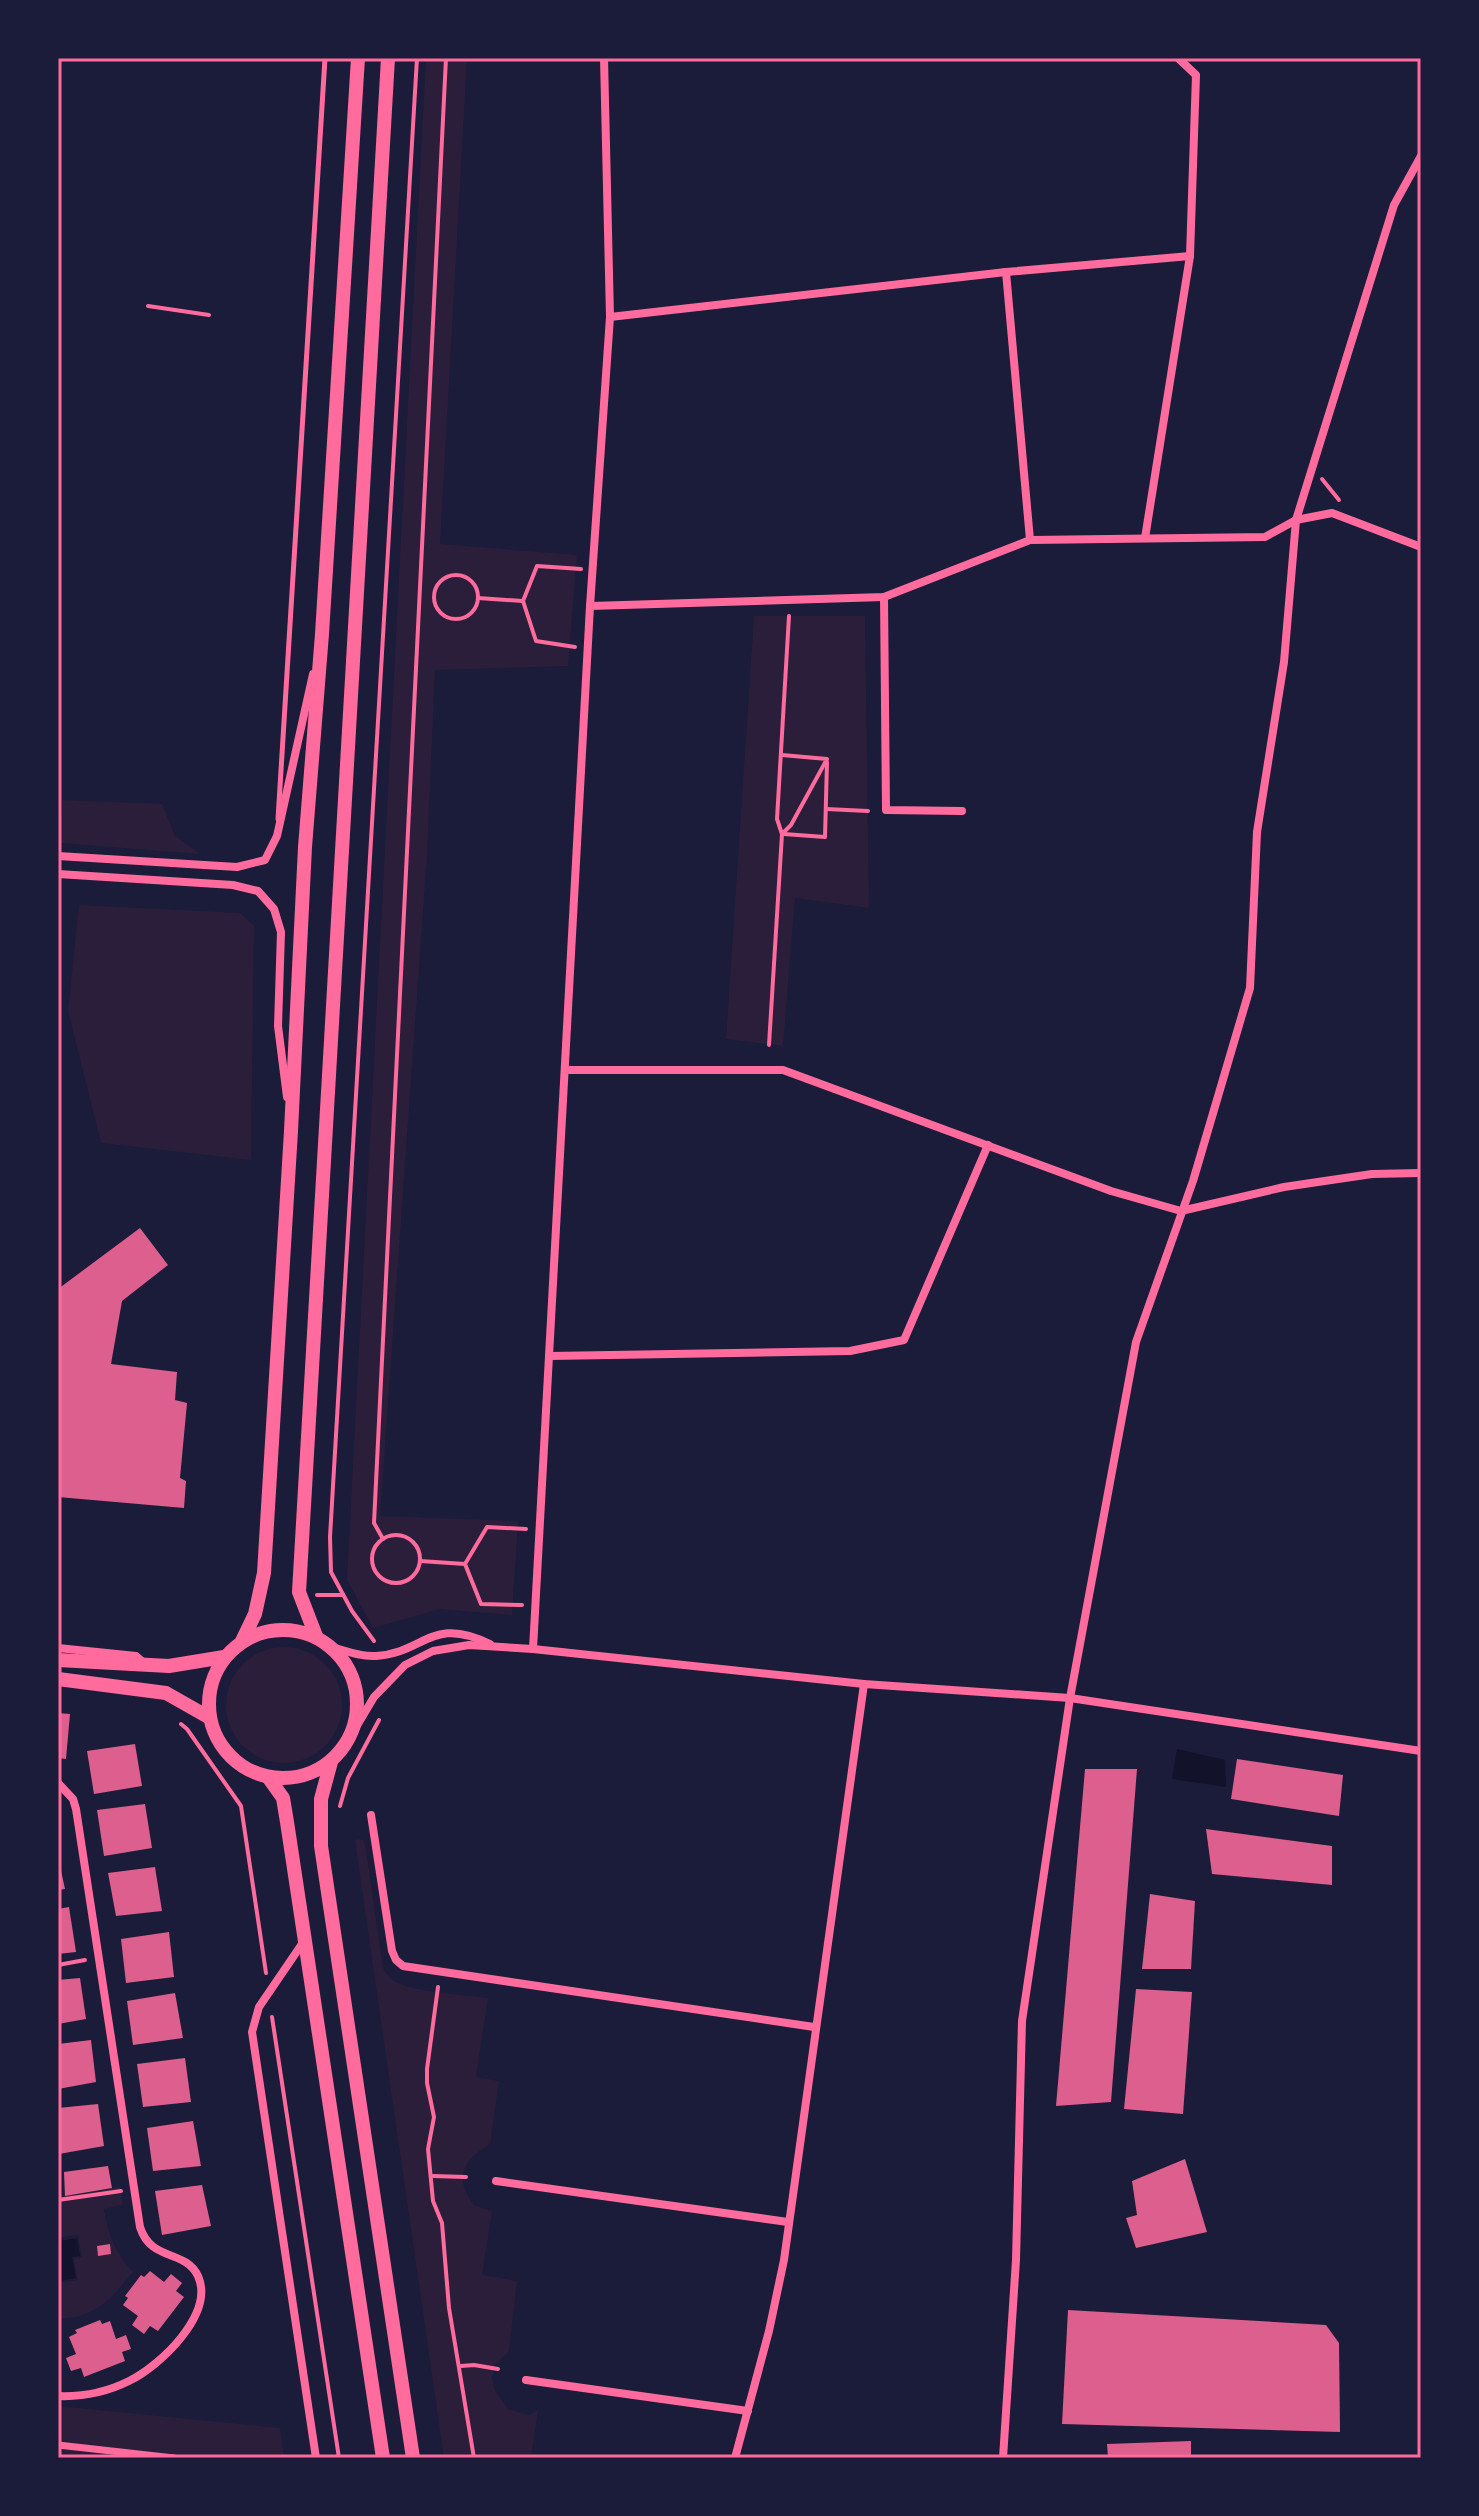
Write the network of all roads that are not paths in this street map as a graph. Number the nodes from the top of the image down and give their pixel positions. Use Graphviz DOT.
graph roads {
  1 [pos="325,58"];
  2 [pos="358,58"];
  3 [pos="388,58"];
  4 [pos="604,58"];
  5 [pos="1178,58"];
  6 [pos="1421,156"];
  7 [pos="1190,256"];
  8 [pos="1006,272"];
  9 [pos="610,317"];
  10 [pos="1296,520"];
  11 [pos="1145,538"];
  12 [pos="1030,540"];
  13 [pos="1421,547"];
  14 [pos="884,597"];
  15 [pos="590,606"];
  16 [pos="322,634"];
  17 [pos="962,811"];
  18 [pos="277,836"];
  19 [pos="58,856"];
  20 [pos="58,874"];
  21 [pos="565,1070"];
  22 [pos="291,1131"];
  23 [pos="988,1145"];
  24 [pos="1421,1173"];
  25 [pos="1181,1211"];
  26 [pos="549,1356"];
  27 [pos="316,1636"];
  28 [pos="242,1641"];
  29 [pos="495,1646"];
  30 [pos="332,1647"];
  31 [pos="58,1648"];
  32 [pos="533,1649"];
  33 [pos="224,1657"];
  34 [pos="58,1660"];
  35 [pos="145,1663"];
  36 [pos="58,1679"];
  37 [pos="864,1684"];
  38 [pos="1070,1698"];
  39 [pos="210,1718"];
  40 [pos="352,1734"];
  41 [pos="1421,1751"];
  42 [pos="331,1762"];
  43 [pos="268,1777"];
  44 [pos="58,1783"];
  45 [pos="371,1815"];
  46 [pos="304,1940"];
  47 [pos="814,2027"];
  48 [pos="496,2181"];
  49 [pos="788,2222"];
  50 [pos="526,2380"];
  51 [pos="58,2396"];
  52 [pos="748,2411"];
  53 [pos="58,2445"];
  54 [pos="174,2458"];
  55 [pos="316,2458"];
  56 [pos="383,2458"];
  57 [pos="413,2458"];
  58 [pos="735,2458"];
  59 [pos="1003,2458"];
  1 -- 18 [label="lane"];
  2 -- 16 [label="main road"];
  3 -- 27 [label="main road"];
  4 -- 9 [label="street"];
  5 -- 7 [label="street"];
  6 -- 10 [label="street"];
  7 -- 8 [label="street"];
  7 -- 11 [label="street"];
  8 -- 9 [label="street"];
  8 -- 12 [label="street"];
  9 -- 15 [label="street"];
  10 -- 11 [label="street"];
  10 -- 13 [label="street"];
  10 -- 25 [label="street"];
  11 -- 12 [label="street"];
  12 -- 14 [label="street"];
  14 -- 15 [label="street"];
  14 -- 17 [label="street"];
  15 -- 21 [label="street"];
  16 -- 18 [label="street"];
  16 -- 22 [label="main road"];
  18 -- 19 [label="street"];
  20 -- 22 [label="street"];
  21 -- 23 [label="street"];
  21 -- 26 [label="street"];
  22 -- 28 [label="main road"];
  23 -- 25 [label="street"];
  23 -- 26 [label="street"];
  24 -- 25 [label="street"];
  25 -- 38 [label="street"];
  26 -- 32 [label="street"];
  27 -- 28 [label="main road"];
  27 -- 30 [label="main road"];
  28 -- 33 [label="main road"];
  29 -- 30 [label="street"];
  29 -- 32 [label="street"];
  29 -- 40 [label="street"];
  30 -- 40 [label="main road"];
  31 -- 35 [label="street"];
  32 -- 37 [label="street"];
  33 -- 35 [label="main road"];
  33 -- 39 [label="main road"];
  34 -- 35 [label="main road"];
  36 -- 39 [label="main road"];
  37 -- 38 [label="street"];
  37 -- 47 [label="street"];
  38 -- 41 [label="street"];
  38 -- 59 [label="street"];
  39 -- 43 [label="main road"];
  40 -- 42 [label="main road"];
  42 -- 43 [label="main road"];
  42 -- 57 [label="main road"];
  43 -- 46 [label="main road"];
  44 -- 51 [label="street"];
  45 -- 47 [label="street"];
  46 -- 55 [label="street"];
  46 -- 56 [label="main road"];
  47 -- 49 [label="street"];
  48 -- 49 [label="street"];
  49 -- 52 [label="street"];
  50 -- 52 [label="street"];
  52 -- 58 [label="street"];
  53 -- 54 [label="street"];
}
